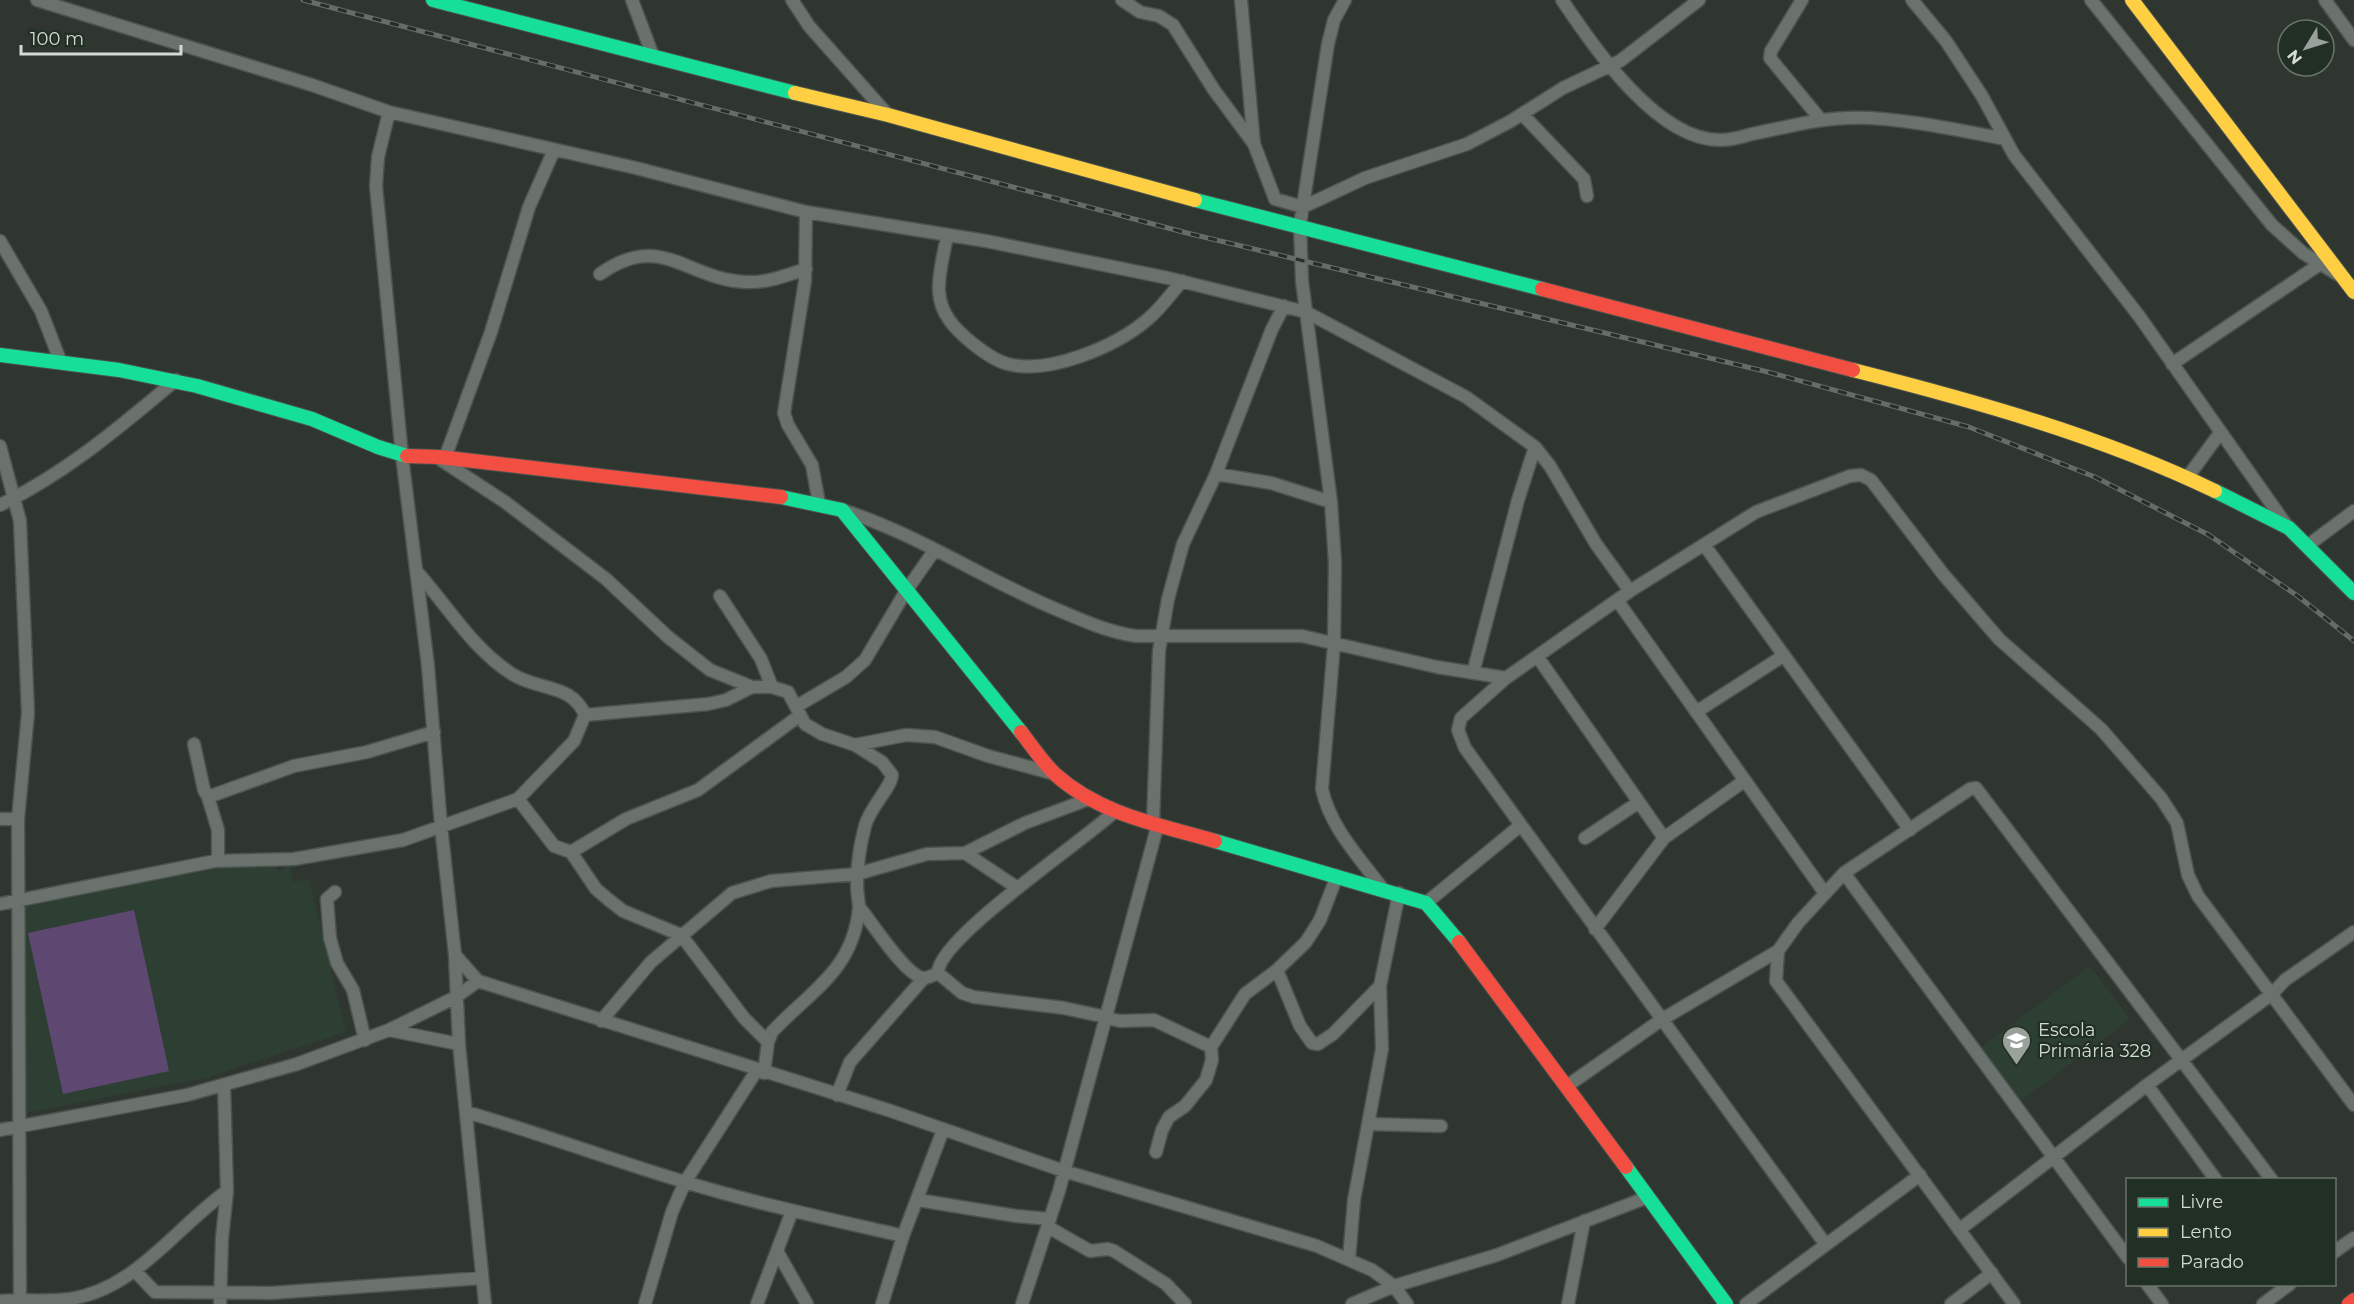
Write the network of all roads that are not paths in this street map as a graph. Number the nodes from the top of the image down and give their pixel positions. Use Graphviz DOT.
graph roads {
  1 [pos="37,0"];
  2 [pos="433,0"];
  3 [pos="632,0"];
  4 [pos="792,0"];
  5 [pos="1122,0"];
  6 [pos="1241,0"];
  7 [pos="1346,0"];
  8 [pos="1562,0"];
  9 [pos="1699,0"];
  10 [pos="1802,0"];
  11 [pos="1912,0"];
  12 [pos="2091,0"];
  13 [pos="2132,0"];
  14 [pos="2325,0"];
  15 [pos="2354,40"];
  16 [pos="653,56"];
  17 [pos="1609,67"];
  18 [pos="389,112"];
  19 [pos="1522,114"];
  20 [pos="888,115"];
  21 [pos="1821,120"];
  22 [pos="2005,139"];
  23 [pos="1254,144"];
  24 [pos="554,150"];
  25 [pos="1587,196"];
  26 [pos="1304,207"];
  27 [pos="806,212"];
  28 [pos="1300,225"];
  29 [pos="947,236"];
  30 [pos="0,241"];
  31 [pos="2320,264"];
  32 [pos="806,269"];
  33 [pos="600,274"];
  34 [pos="2344,279"];
  35 [pos="1182,281"];
  36 [pos="2354,292"];
  37 [pos="1284,306"];
  38 [pos="1306,312"];
  39 [pos="0,355"];
  40 [pos="60,360"];
  41 [pos="2172,364"];
  42 [pos="176,380"];
  43 [pos="2220,433"];
  44 [pos="0,446"];
  45 [pos="1535,447"];
  46 [pos="402,456"];
  47 [pos="439,456"];
  48 [pos="1216,474"];
  49 [pos="2187,478"];
  50 [pos="15,497"];
  51 [pos="1331,502"];
  52 [pos="819,503"];
  53 [pos="0,505"];
  54 [pos="842,510"];
  55 [pos="2354,511"];
  56 [pos="2289,528"];
  57 [pos="1705,546"];
  58 [pos="2307,546"];
  59 [pos="934,551"];
  60 [pos="418,573"];
  61 [pos="906,591"];
  62 [pos="1630,591"];
  63 [pos="2354,593"];
  64 [pos="720,596"];
  65 [pos="1617,600"];
  66 [pos="1162,635"];
  67 [pos="1334,644"];
  68 [pos="1537,656"];
  69 [pos="1783,656"];
  70 [pos="1473,673"];
  71 [pos="1506,678"];
  72 [pos="752,687"];
  73 [pos="772,687"];
  74 [pos="798,711"];
  75 [pos="1696,712"];
  76 [pos="585,714"];
  77 [pos="434,732"];
  78 [pos="194,744"];
  79 [pos="855,745"];
  80 [pos="1055,774"];
  81 [pos="1744,781"];
  82 [pos="208,797"];
  83 [pos="518,800"];
  84 [pos="1089,800"];
  85 [pos="1639,802"];
  86 [pos="1114,812"];
  87 [pos="0,819"];
  88 [pos="18,819"];
  89 [pos="1155,824"];
  90 [pos="1521,825"];
  91 [pos="441,826"];
  92 [pos="1910,830"];
  93 [pos="1585,838"];
  94 [pos="1665,838"];
  95 [pos="571,852"];
  96 [pos="965,853"];
  97 [pos="218,860"];
  98 [pos="1844,873"];
  99 [pos="857,874"];
  100 [pos="1337,876"];
  101 [pos="1016,887"];
  102 [pos="1382,888"];
  103 [pos="335,892"];
  104 [pos="1399,892"];
  105 [pos="1824,892"];
  106 [pos="18,900"];
  107 [pos="1426,903"];
  108 [pos="0,904"];
  109 [pos="859,907"];
  110 [pos="1595,929"];
  111 [pos="2354,932"];
  112 [pos="681,934"];
  113 [pos="1778,951"];
  114 [pos="455,955"];
  115 [pos="1277,970"];
  116 [pos="938,973"];
  117 [pos="924,978"];
  118 [pos="478,981"];
  119 [pos="1380,986"];
  120 [pos="2272,994"];
  121 [pos="456,997"];
  122 [pos="1106,1017"];
  123 [pos="1661,1020"];
  124 [pos="601,1021"];
  125 [pos="389,1030"];
  126 [pos="364,1040"];
  127 [pos="768,1041"];
  128 [pos="459,1044"];
  129 [pos="1211,1047"];
  130 [pos="2182,1060"];
  131 [pos="760,1072"];
  132 [pos="224,1085"];
  133 [pos="2147,1085"];
  134 [pos="1567,1086"];
  135 [pos="837,1095"];
  136 [pos="2354,1106"];
  137 [pos="466,1112"];
  138 [pos="1369,1124"];
  139 [pos="21,1126"];
  140 [pos="1441,1126"];
  141 [pos="943,1130"];
  142 [pos="0,1131"];
  143 [pos="1156,1152"];
  144 [pos="2054,1158"];
  145 [pos="1064,1171"];
  146 [pos="1920,1175"];
  147 [pos="2215,1178"];
  148 [pos="2271,1178"];
  149 [pos="685,1182"];
  150 [pos="227,1191"];
  151 [pos="1648,1197"];
  152 [pos="918,1200"];
  153 [pos="792,1211"];
  154 [pos="1584,1221"];
  155 [pos="1049,1223"];
  156 [pos="1959,1230"];
  157 [pos="903,1236"];
  158 [pos="2354,1238"];
  159 [pos="1826,1245"];
  160 [pos="777,1251"];
  161 [pos="2336,1251"];
  162 [pos="2126,1257"];
  163 [pos="1349,1259"];
  164 [pos="135,1271"];
  165 [pos="1992,1273"];
  166 [pos="482,1278"];
  167 [pos="1394,1286"];
  168 [pos="2148,1286"];
  169 [pos="2287,1286"];
  170 [pos="220,1298"];
  171 [pos="2354,1300"];
  172 [pos="0,1301"];
  173 [pos="20,1302"];
  174 [pos="486,1304"];
  175 [pos="645,1304"];
  176 [pos="757,1304"];
  177 [pos="807,1304"];
  178 [pos="882,1304"];
  179 [pos="1022,1304"];
  180 [pos="1185,1304"];
  181 [pos="1352,1304"];
  182 [pos="1407,1304"];
  183 [pos="1568,1304"];
  184 [pos="1726,1304"];
  185 [pos="1746,1304"];
  186 [pos="1950,1304"];
  187 [pos="2014,1304"];
  188 [pos="2162,1304"];
  189 [pos="2264,1304"];
  190 [pos="2349,1304"];
  1 -- 18 [label="street"];
  2 -- 16 [label="street"];
  3 -- 16 [label="street"];
  4 -- 20 [label="street"];
  5 -- 23 [label="street"];
  6 -- 23 [label="street"];
  7 -- 26 [label="street"];
  8 -- 17 [label="street"];
  9 -- 17 [label="street"];
  10 -- 21 [label="street"];
  11 -- 22 [label="street"];
  12 -- 31 [label="street"];
  13 -- 34 [label="street"];
  14 -- 15 [label="street"];
  16 -- 20 [label="street"];
  17 -- 19 [label="street"];
  17 -- 21 [label="street"];
  18 -- 24 [label="street"];
  18 -- 46 [label="street"];
  19 -- 25 [label="street"];
  19 -- 26 [label="street"];
  20 -- 28 [label="street"];
  21 -- 22 [label="street"];
  22 -- 41 [label="street"];
  23 -- 26 [label="street"];
  24 -- 27 [label="street"];
  24 -- 47 [label="street"];
  26 -- 28 [label="street"];
  27 -- 29 [label="street"];
  27 -- 32 [label="street"];
  28 -- 38 [label="street"];
  28 -- 49 [label="street"];
  29 -- 35 [label="street"];
  29 -- 35 [label="street"];
  30 -- 40 [label="street"];
  31 -- 34 [label="street"];
  31 -- 41 [label="street"];
  32 -- 33 [label="street"];
  32 -- 52 [label="street"];
  34 -- 36 [label="street"];
  35 -- 37 [label="street"];
  37 -- 38 [label="street"];
  37 -- 48 [label="street"];
  38 -- 45 [label="street"];
  38 -- 51 [label="street"];
  39 -- 40 [label="street"];
  40 -- 42 [label="street"];
  41 -- 43 [label="street"];
  42 -- 46 [label="street"];
  42 -- 50 [label="street"];
  43 -- 49 [label="street"];
  43 -- 56 [label="street"];
  44 -- 50 [label="street"];
  45 -- 62 [label="street"];
  45 -- 70 [label="street"];
  46 -- 47 [label="street"];
  46 -- 60 [label="street"];
  47 -- 52 [label="street"];
  47 -- 72 [label="street"];
  48 -- 51 [label="street"];
  48 -- 66 [label="street"];
  49 -- 56 [label="street"];
  50 -- 53 [label="street"];
  50 -- 88 [label="street"];
  51 -- 67 [label="street"];
  52 -- 54 [label="street"];
  54 -- 59 [label="street"];
  54 -- 61 [label="street"];
  55 -- 58 [label="street"];
  56 -- 58 [label="street"];
  57 -- 62 [label="street"];
  57 -- 69 [label="street"];
  57 -- 120 [label="street"];
  58 -- 63 [label="street"];
  59 -- 61 [label="street"];
  59 -- 66 [label="street"];
  60 -- 76 [label="street"];
  60 -- 77 [label="street"];
  61 -- 74 [label="street"];
  61 -- 80 [label="street"];
  62 -- 65 [label="street"];
  64 -- 73 [label="street"];
  65 -- 68 [label="street"];
  65 -- 75 [label="street"];
  66 -- 67 [label="street"];
  66 -- 89 [label="street"];
  67 -- 70 [label="street"];
  67 -- 102 [label="street"];
  68 -- 71 [label="street"];
  68 -- 85 [label="street"];
  69 -- 75 [label="street"];
  69 -- 92 [label="street"];
  70 -- 71 [label="street"];
  71 -- 90 [label="street"];
  72 -- 73 [label="street"];
  72 -- 76 [label="street"];
  73 -- 74 [label="street"];
  74 -- 79 [label="street"];
  74 -- 95 [label="street"];
  75 -- 81 [label="street"];
  76 -- 83 [label="street"];
  77 -- 82 [label="street"];
  77 -- 91 [label="street"];
  78 -- 82 [label="street"];
  79 -- 80 [label="street"];
  79 -- 99 [label="street"];
  80 -- 84 [label="street"];
  81 -- 94 [label="street"];
  81 -- 105 [label="street"];
  82 -- 97 [label="street"];
  83 -- 91 [label="street"];
  83 -- 95 [label="street"];
  84 -- 86 [label="street"];
  84 -- 96 [label="street"];
  85 -- 93 [label="street"];
  85 -- 94 [label="street"];
  86 -- 89 [label="street"];
  86 -- 101 [label="street"];
  87 -- 88 [label="street"];
  88 -- 106 [label="street"];
  89 -- 100 [label="street"];
  89 -- 122 [label="street"];
  90 -- 107 [label="street"];
  90 -- 110 [label="street"];
  91 -- 97 [label="street"];
  91 -- 114 [label="street"];
  92 -- 98 [label="street"];
  92 -- 130 [label="street"];
  94 -- 110 [label="street"];
  95 -- 112 [label="street"];
  96 -- 99 [label="street"];
  96 -- 101 [label="street"];
  97 -- 106 [label="street"];
  98 -- 105 [label="street"];
  98 -- 144 [label="street"];
  99 -- 109 [label="street"];
  99 -- 112 [label="street"];
  100 -- 102 [label="street"];
  100 -- 115 [label="street"];
  101 -- 116 [label="street"];
  102 -- 104 [label="street"];
  103 -- 126 [label="street"];
  104 -- 107 [label="street"];
  104 -- 119 [label="street"];
  105 -- 113 [label="street"];
  106 -- 108 [label="street"];
  106 -- 139 [label="street"];
  107 -- 134 [label="street"];
  109 -- 117 [label="street"];
  109 -- 127 [label="street"];
  110 -- 123 [label="street"];
  111 -- 120 [label="street"];
  112 -- 124 [label="street"];
  112 -- 127 [label="street"];
  113 -- 123 [label="street"];
  113 -- 146 [label="street"];
  114 -- 118 [label="street"];
  114 -- 121 [label="street"];
  115 -- 119 [label="street"];
  115 -- 129 [label="street"];
  116 -- 117 [label="street"];
  116 -- 122 [label="street"];
  117 -- 135 [label="street"];
  118 -- 121 [label="street"];
  118 -- 124 [label="street"];
  119 -- 138 [label="street"];
  120 -- 130 [label="street"];
  120 -- 136 [label="street"];
  121 -- 125 [label="street"];
  121 -- 128 [label="street"];
  122 -- 129 [label="street"];
  122 -- 145 [label="street"];
  123 -- 134 [label="street"];
  123 -- 159 [label="street"];
  124 -- 131 [label="street"];
  125 -- 126 [label="street"];
  125 -- 128 [label="street"];
  126 -- 132 [label="street"];
  127 -- 131 [label="street"];
  128 -- 137 [label="street"];
  129 -- 143 [label="street"];
  130 -- 133 [label="street"];
  130 -- 148 [label="street"];
  131 -- 135 [label="street"];
  131 -- 149 [label="street"];
  132 -- 139 [label="street"];
  132 -- 150 [label="street"];
  133 -- 144 [label="street"];
  133 -- 147 [label="street"];
  134 -- 151 [label="street"];
  135 -- 141 [label="street"];
  137 -- 149 [label="street"];
  137 -- 166 [label="street"];
  138 -- 140 [label="street"];
  138 -- 163 [label="street"];
  139 -- 142 [label="street"];
  139 -- 173 [label="street"];
  141 -- 145 [label="street"];
  141 -- 152 [label="street"];
  144 -- 156 [label="street"];
  144 -- 162 [label="street"];
  145 -- 155 [label="street"];
  145 -- 163 [label="street"];
  146 -- 156 [label="street"];
  146 -- 159 [label="street"];
  149 -- 153 [label="street"];
  149 -- 175 [label="street"];
  150 -- 164 [label="street"];
  150 -- 170 [label="street"];
  151 -- 154 [label="street"];
  151 -- 184 [label="street"];
  152 -- 155 [label="street"];
  152 -- 157 [label="street"];
  153 -- 157 [label="street"];
  153 -- 160 [label="street"];
  154 -- 167 [label="street"];
  154 -- 183 [label="street"];
  155 -- 179 [label="street"];
  155 -- 180 [label="street"];
  156 -- 165 [label="street"];
  157 -- 178 [label="street"];
  158 -- 161 [label="street"];
  159 -- 185 [label="street"];
  160 -- 176 [label="street"];
  160 -- 177 [label="street"];
  163 -- 167 [label="street"];
  164 -- 170 [label="street"];
  164 -- 173 [label="street"];
  165 -- 186 [label="street"];
  165 -- 187 [label="street"];
  166 -- 170 [label="street"];
  166 -- 174 [label="street"];
  167 -- 181 [label="street"];
  167 -- 182 [label="street"];
  168 -- 188 [label="street"];
  169 -- 189 [label="street"];
  171 -- 190 [label="street"];
  172 -- 173 [label="street"];
}
